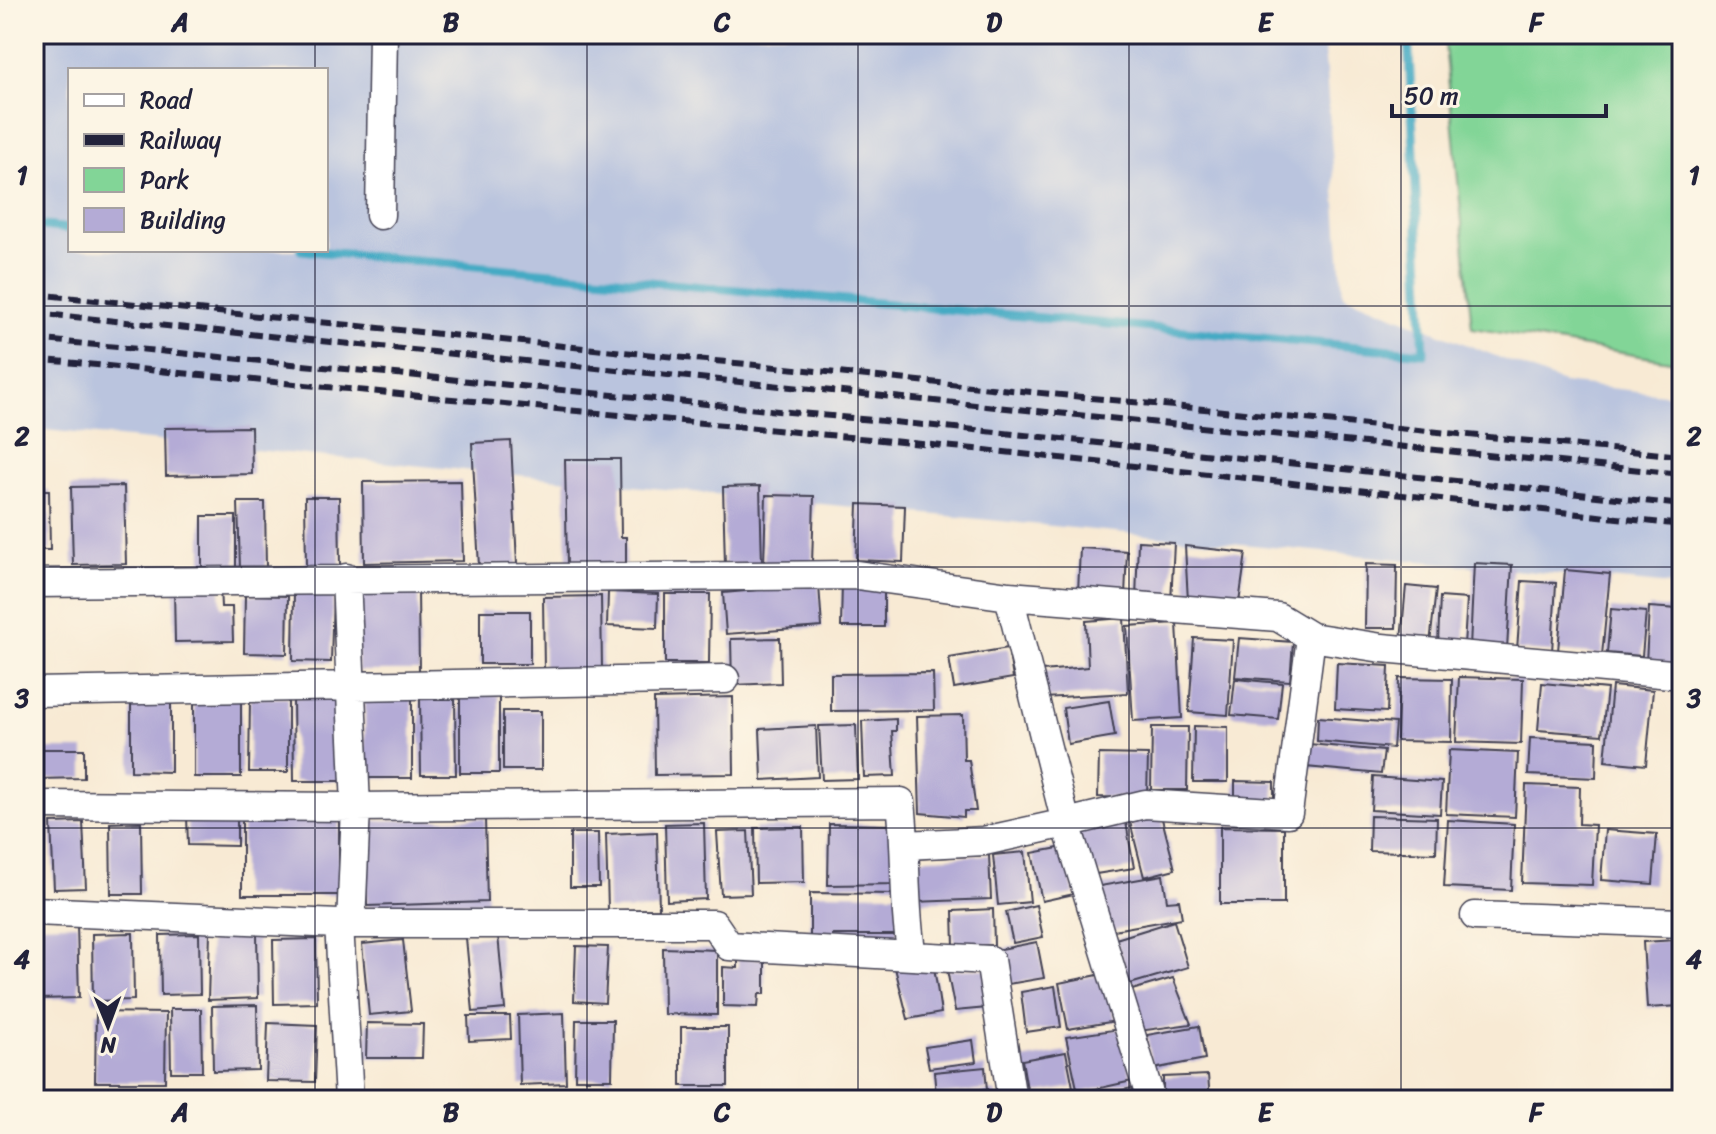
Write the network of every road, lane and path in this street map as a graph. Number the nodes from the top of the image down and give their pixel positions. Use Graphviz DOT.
graph roads {
  1 [pos="383,34"];
  2 [pos="380,215"];
  3 [pos="346,578"];
  4 [pos="34,583"];
  5 [pos="1009,596"];
  6 [pos="1311,637"];
  7 [pos="1682,675"];
  8 [pos="725,679"];
  9 [pos="352,686"];
  10 [pos="34,692"];
  11 [pos="34,805"];
  12 [pos="356,807"];
  13 [pos="1066,823"];
  14 [pos="906,845"];
  15 [pos="34,911"];
  16 [pos="1475,916"];
  17 [pos="1682,923"];
  18 [pos="345,924"];
  19 [pos="912,956"];
  20 [pos="349,1100"];
  21 [pos="1012,1100"];
  22 [pos="1151,1100"];
  1 -- 2 [label="street"];
  3 -- 4 [label="street"];
  3 -- 5 [label="street"];
  3 -- 9 [label="street"];
  5 -- 6 [label="street"];
  5 -- 13 [label="street"];
  6 -- 7 [label="street"];
  6 -- 13 [label="street"];
  8 -- 9 [label="street"];
  9 -- 10 [label="street"];
  9 -- 12 [label="street"];
  11 -- 12 [label="street"];
  12 -- 14 [label="street"];
  12 -- 18 [label="street"];
  13 -- 14 [label="street"];
  13 -- 22 [label="street"];
  14 -- 19 [label="street"];
  15 -- 18 [label="street"];
  16 -- 17 [label="street"];
  18 -- 19 [label="street"];
  18 -- 20 [label="street"];
  19 -- 21 [label="street"];
}
